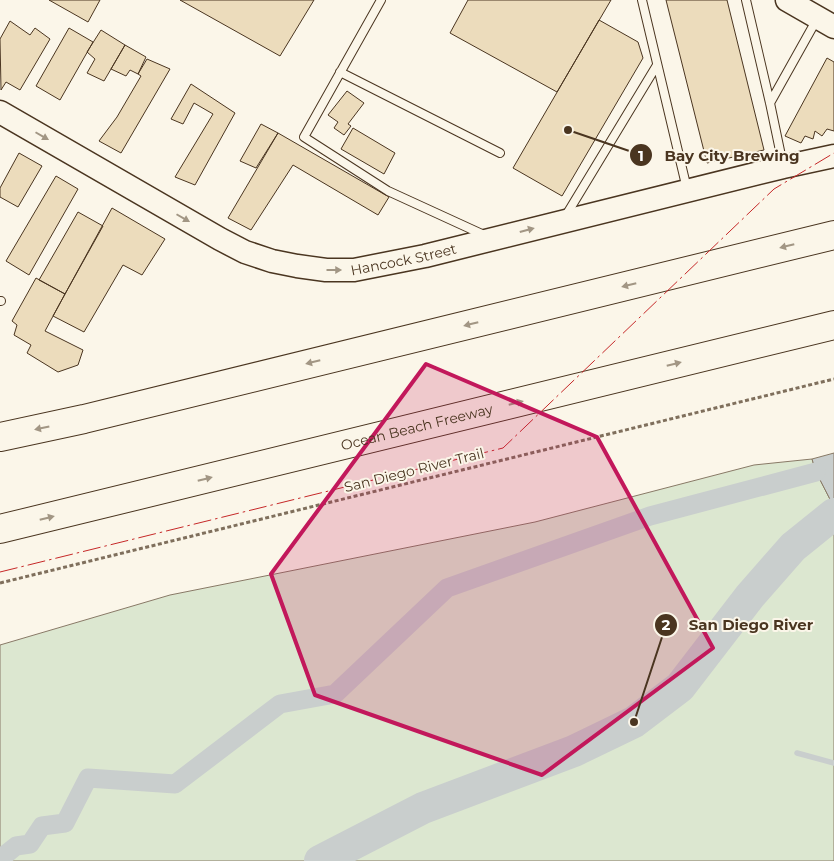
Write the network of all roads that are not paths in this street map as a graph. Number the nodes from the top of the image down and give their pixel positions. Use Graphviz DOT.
graph roads {
  1 [pos="381,0"];
  2 [pos="642,0"];
  3 [pos="746,0"];
  4 [pos="787,0"];
  5 [pos="826,22"];
  6 [pos="657,64"];
  7 [pos="340,72"];
  8 [pos="770,103"];
  9 [pos="0,112"];
  10 [pos="500,153"];
  11 [pos="831,156"];
  12 [pos="783,167"];
  13 [pos="688,191"];
  14 [pos="562,221"];
  15 [pos="834,235"];
  16 [pos="493,239"];
  17 [pos="834,325"];
  18 [pos="0,437"];
  19 [pos="0,529"];
  1 -- 7 [label="lane"];
  2 -- 6 [label="lane"];
  3 -- 8 [label="lane"];
  4 -- 5 [label="street"];
  5 -- 8 [label="lane"];
  6 -- 13 [label="lane"];
  6 -- 14 [label="lane"];
  7 -- 10 [label="lane"];
  7 -- 16 [label="lane"];
  8 -- 12 [label="lane"];
  9 -- 16 [label="street, Hancock Street, one-way"];
  11 -- 12 [label="street, Hancock Street"];
  12 -- 13 [label="street, Hancock Street"];
  13 -- 14 [label="street, Hancock Street"];
  16 -- 14 [label="street, Hancock Street, one-way"];
  15 -- 18 [label="highway, one-way"];
  19 -- 17 [label="highway, Ocean Beach Freeway, one-way"];
}
